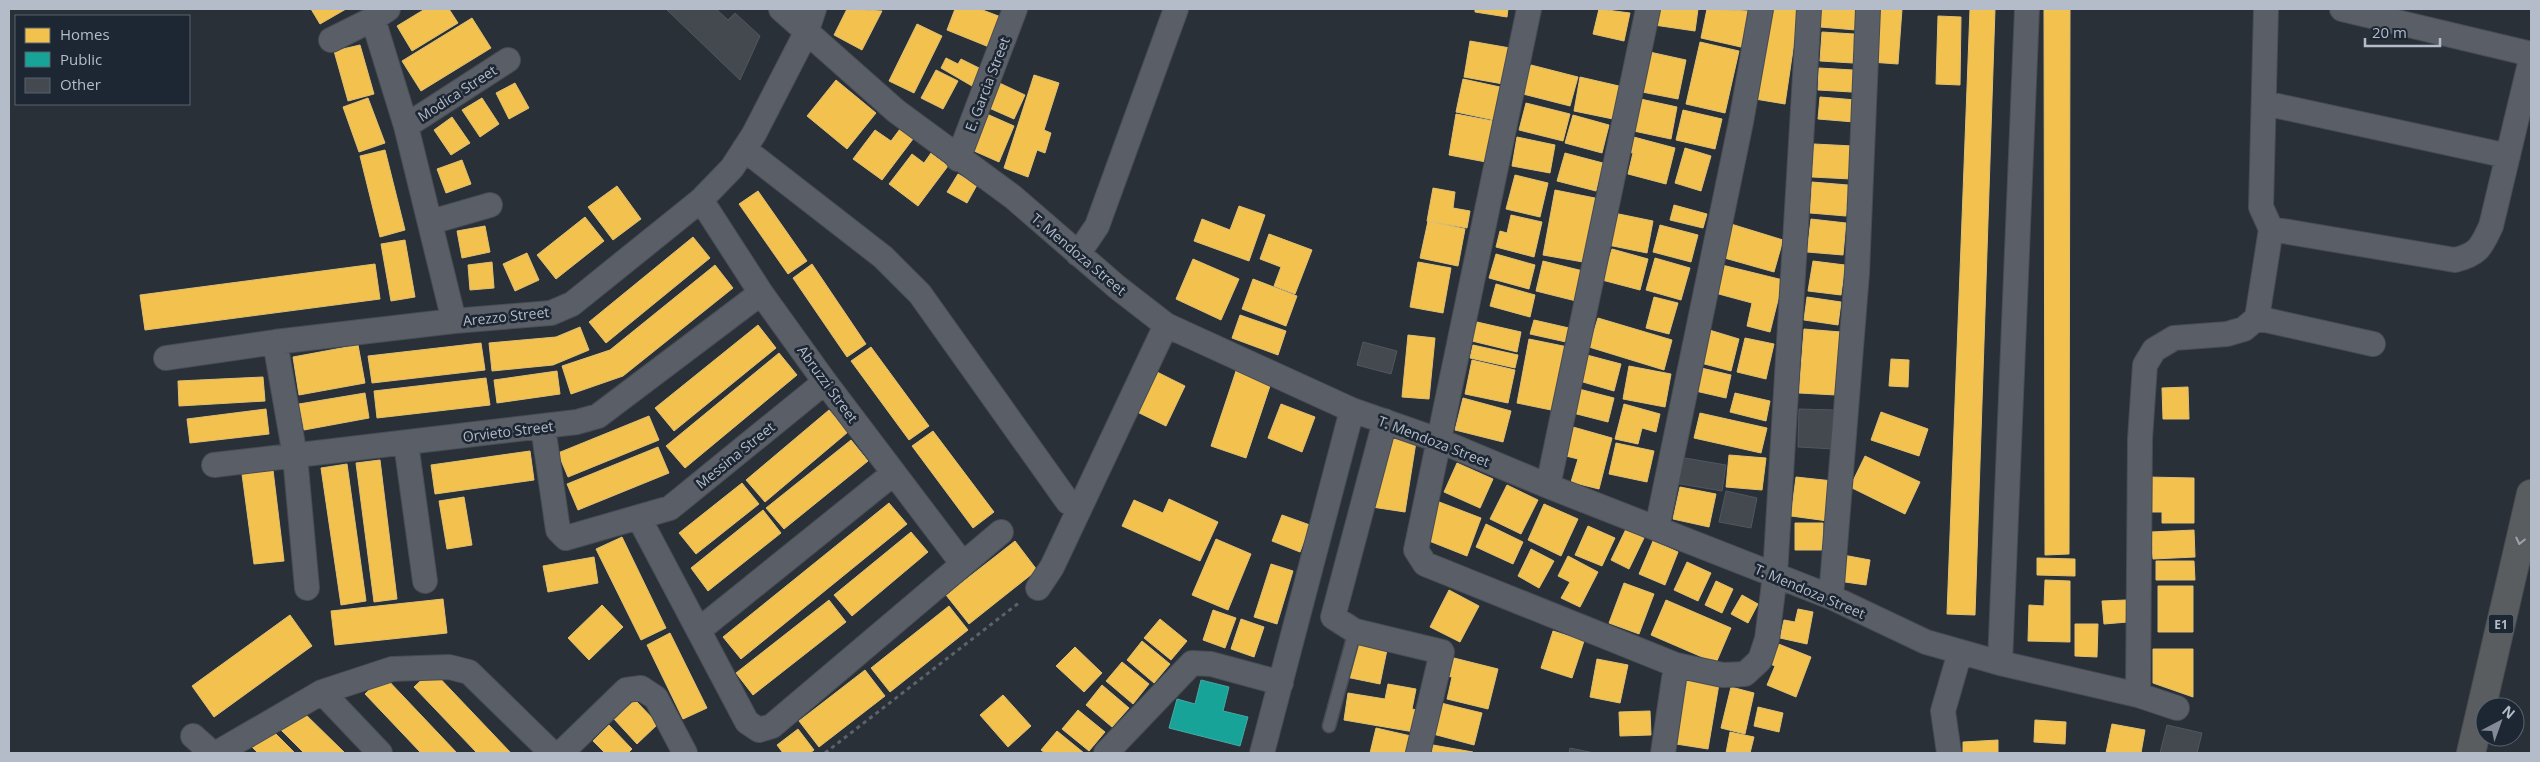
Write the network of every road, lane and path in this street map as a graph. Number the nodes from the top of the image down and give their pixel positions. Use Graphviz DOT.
graph roads {
  1 [pos="781,9"];
  2 [pos="814,9"];
  3 [pos="1015,9"];
  4 [pos="1176,9"];
  5 [pos="1529,9"];
  6 [pos="1648,9"];
  7 [pos="1761,9"];
  8 [pos="1809,9"];
  9 [pos="1868,9"];
  10 [pos="2027,9"];
  11 [pos="2266,9"];
  12 [pos="2342,9"];
  13 [pos="380,14"];
  14 [pos="806,33"];
  15 [pos="331,40"];
  16 [pos="2531,54"];
  17 [pos="2531,59"];
  18 [pos="508,60"];
  19 [pos="2264,103"];
  20 [pos="406,126"];
  21 [pos="744,150"];
  22 [pos="2508,156"];
  23 [pos="958,159"];
  24 [pos="701,200"];
  25 [pos="490,205"];
  26 [pos="431,222"];
  27 [pos="2271,230"];
  28 [pos="1078,254"];
  29 [pos="761,293"];
  30 [pos="2257,318"];
  31 [pos="454,321"];
  32 [pos="1166,325"];
  33 [pos="275,342"];
  34 [pos="2373,344"];
  35 [pos="166,358"];
  36 [pos="825,382"];
  37 [pos="1352,410"];
  38 [pos="1385,421"];
  39 [pos="543,427"];
  40 [pos="1438,440"];
  41 [pos="406,443"];
  42 [pos="295,456"];
  43 [pos="214,465"];
  44 [pos="894,473"];
  45 [pos="1548,486"];
  46 [pos="2531,494"];
  47 [pos="1068,502"];
  48 [pos="639,518"];
  49 [pos="1657,528"];
  50 [pos="1001,532"];
  51 [pos="962,563"];
  52 [pos="1775,575"];
  53 [pos="425,582"];
  54 [pos="307,588"];
  55 [pos="1038,588"];
  56 [pos="1831,598"];
  57 [pos="699,630"];
  58 [pos="1355,631"];
  59 [pos="1960,652"];
  60 [pos="2000,663"];
  61 [pos="1676,665"];
  62 [pos="1281,683"];
  63 [pos="322,692"];
  64 [pos="2138,695"];
  65 [pos="2177,708"];
  66 [pos="1329,726"];
  67 [pos="194,736"];
  68 [pos="212,753"];
  69 [pos="217,753"];
  70 [pos="380,753"];
  71 [pos="552,753"];
  72 [pos="561,753"];
  73 [pos="685,753"];
  74 [pos="825,753"];
  75 [pos="1106,753"];
  76 [pos="1262,753"];
  77 [pos="1418,753"];
  78 [pos="1663,753"];
  79 [pos="1950,753"];
  80 [pos="2470,753"];
  1 -- 14 [label="street, T. Mendoza Street"];
  2 -- 14 [label="street, Arezzo Street"];
  3 -- 23 [label="street, E. Garcia Street"];
  4 -- 28 [label="street"];
  5 -- 40 [label="street"];
  6 -- 45 [label="street"];
  7 -- 49 [label="street"];
  8 -- 52 [label="street"];
  9 -- 56 [label="street"];
  10 -- 60 [label="street"];
  11 -- 19 [label="street"];
  12 -- 16 [label="street"];
  13 -- 15 [label="street"];
  13 -- 20 [label="street"];
  14 -- 21 [label="street, Arezzo Street"];
  14 -- 23 [label="street, T. Mendoza Street"];
  17 -- 22 [label="street"];
  18 -- 20 [label="street, Modica Street"];
  19 -- 22 [label="street"];
  19 -- 27 [label="street"];
  20 -- 26 [label="street"];
  21 -- 24 [label="street, Arezzo Street"];
  21 -- 47 [label="street"];
  22 -- 27 [label="street"];
  23 -- 28 [label="street, T. Mendoza Street"];
  24 -- 29 [label="street, Abruzzi Street"];
  24 -- 31 [label="street, Arezzo Street"];
  25 -- 26 [label="street"];
  26 -- 31 [label="street"];
  27 -- 30 [label="street"];
  28 -- 32 [label="street, T. Mendoza Street"];
  29 -- 36 [label="street, Abruzzi Street"];
  29 -- 39 [label="street, Orvieto Street"];
  30 -- 34 [label="street"];
  30 -- 64 [label="street"];
  31 -- 33 [label="street, Arezzo Street"];
  32 -- 37 [label="street, T. Mendoza Street"];
  32 -- 55 [label="street"];
  33 -- 35 [label="street, Arezzo Street"];
  33 -- 42 [label="street"];
  36 -- 44 [label="street, Abruzzi Street"];
  36 -- 48 [label="street, Messina Street"];
  37 -- 38 [label="street, T. Mendoza Street"];
  37 -- 62 [label="street"];
  38 -- 40 [label="street, T. Mendoza Street"];
  38 -- 58 [label="street"];
  39 -- 41 [label="street, Orvieto Street"];
  39 -- 48 [label="street, Messina Street"];
  40 -- 45 [label="street, T. Mendoza Street"];
  40 -- 61 [label="street"];
  41 -- 42 [label="street, Orvieto Street"];
  41 -- 53 [label="street"];
  42 -- 43 [label="street, Orvieto Street"];
  42 -- 54 [label="street"];
  44 -- 51 [label="street, Abruzzi Street"];
  44 -- 57 [label="street"];
  45 -- 49 [label="street, T. Mendoza Street"];
  46 -- 80 [label="highway, E1, one-way"];
  48 -- 57 [label="street"];
  49 -- 52 [label="street, T. Mendoza Street"];
  50 -- 51 [label="street"];
  51 -- 57 [label="street"];
  52 -- 56 [label="street, T. Mendoza Street"];
  52 -- 61 [label="street"];
  55 -- 74 [label="path"];
  56 -- 59 [label="street, T. Mendoza Street"];
  58 -- 66 [label="lane"];
  58 -- 77 [label="street"];
  59 -- 60 [label="street, T. Mendoza Street"];
  59 -- 79 [label="street"];
  60 -- 64 [label="street, T. Mendoza Street"];
  61 -- 78 [label="street"];
  62 -- 75 [label="street"];
  62 -- 76 [label="street"];
  63 -- 69 [label="street"];
  63 -- 70 [label="street"];
  63 -- 71 [label="street"];
  64 -- 65 [label="street, T. Mendoza Street"];
  67 -- 68 [label="street"];
  72 -- 73 [label="street"];
}
